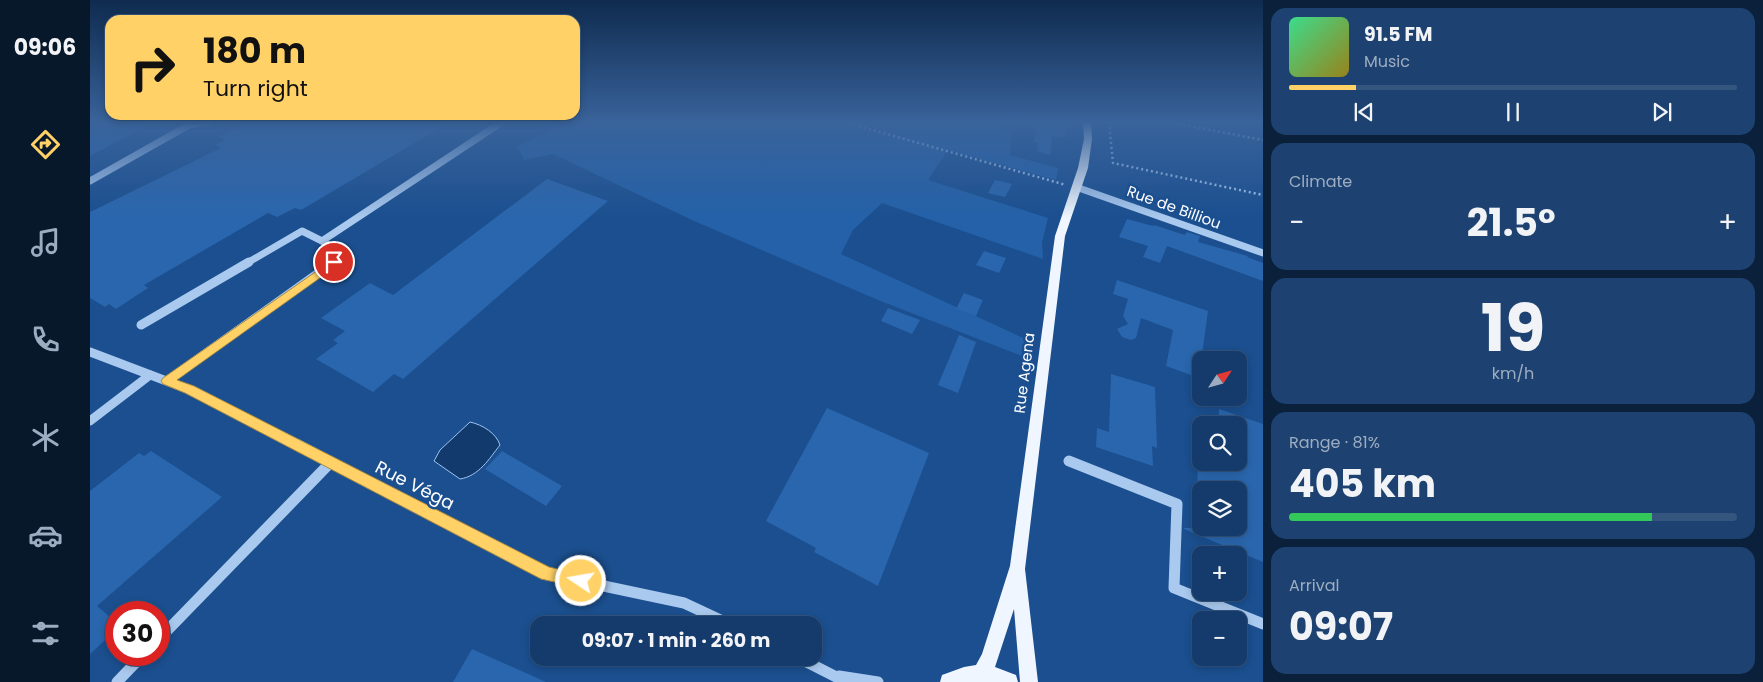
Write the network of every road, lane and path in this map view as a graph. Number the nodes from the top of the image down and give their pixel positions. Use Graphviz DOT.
graph roads {
  1 [pos="138,154"];
  2 [pos="454,154"];
  3 [pos="956,154"];
  4 [pos="1086,154"];
  5 [pos="1112,154"];
  6 [pos="90,181"];
  7 [pos="1076,187"];
  8 [pos="1263,195"];
  9 [pos="322,241"];
  10 [pos="1263,253"];
  11 [pos="141,325"];
  12 [pos="90,352"];
  13 [pos="150,375"];
  14 [pos="167,381"];
  15 [pos="90,422"];
  16 [pos="1069,461"];
  17 [pos="331,462"];
  18 [pos="1018,566"];
  19 [pos="712,616"];
  20 [pos="1263,624"];
  21 [pos="170,628"];
  22 [pos="132,666"];
  23 [pos="815,666"];
  24 [pos="982,672"];
  25 [pos="841,679"];
  26 [pos="117,682"];
  27 [pos="878,682"];
  28 [pos="949,682"];
  29 [pos="1009,682"];
  30 [pos="1029,682"];
  1 -- 6 [label="street"];
  2 -- 9 [label="street"];
  3 -- 7 [label="path"];
  4 -- 7 [label="main road, Rue Agena"];
  5 -- 8 [label="path"];
  7 -- 10 [label="street, Rue de Billiou"];
  7 -- 18 [label="main road, Rue Agena"];
  9 -- 11 [label="street"];
  9 -- 14 [label="street"];
  12 -- 13 [label="street, Rue Véga"];
  13 -- 14 [label="street, Rue Véga"];
  13 -- 15 [label="street"];
  14 -- 17 [label="street, Rue Véga"];
  16 -- 20 [label="lane"];
  17 -- 19 [label="street, Rue Véga"];
  17 -- 21 [label="street"];
  18 -- 24 [label="main road, Rue Agena"];
  18 -- 30 [label="main road, Rue Agena"];
  22 -- 26 [label="lane"];
  23 -- 25 [label="street"];
  24 -- 28 [label="main road"];
  24 -- 29 [label="main road"];
  25 -- 27 [label="street"];
}
